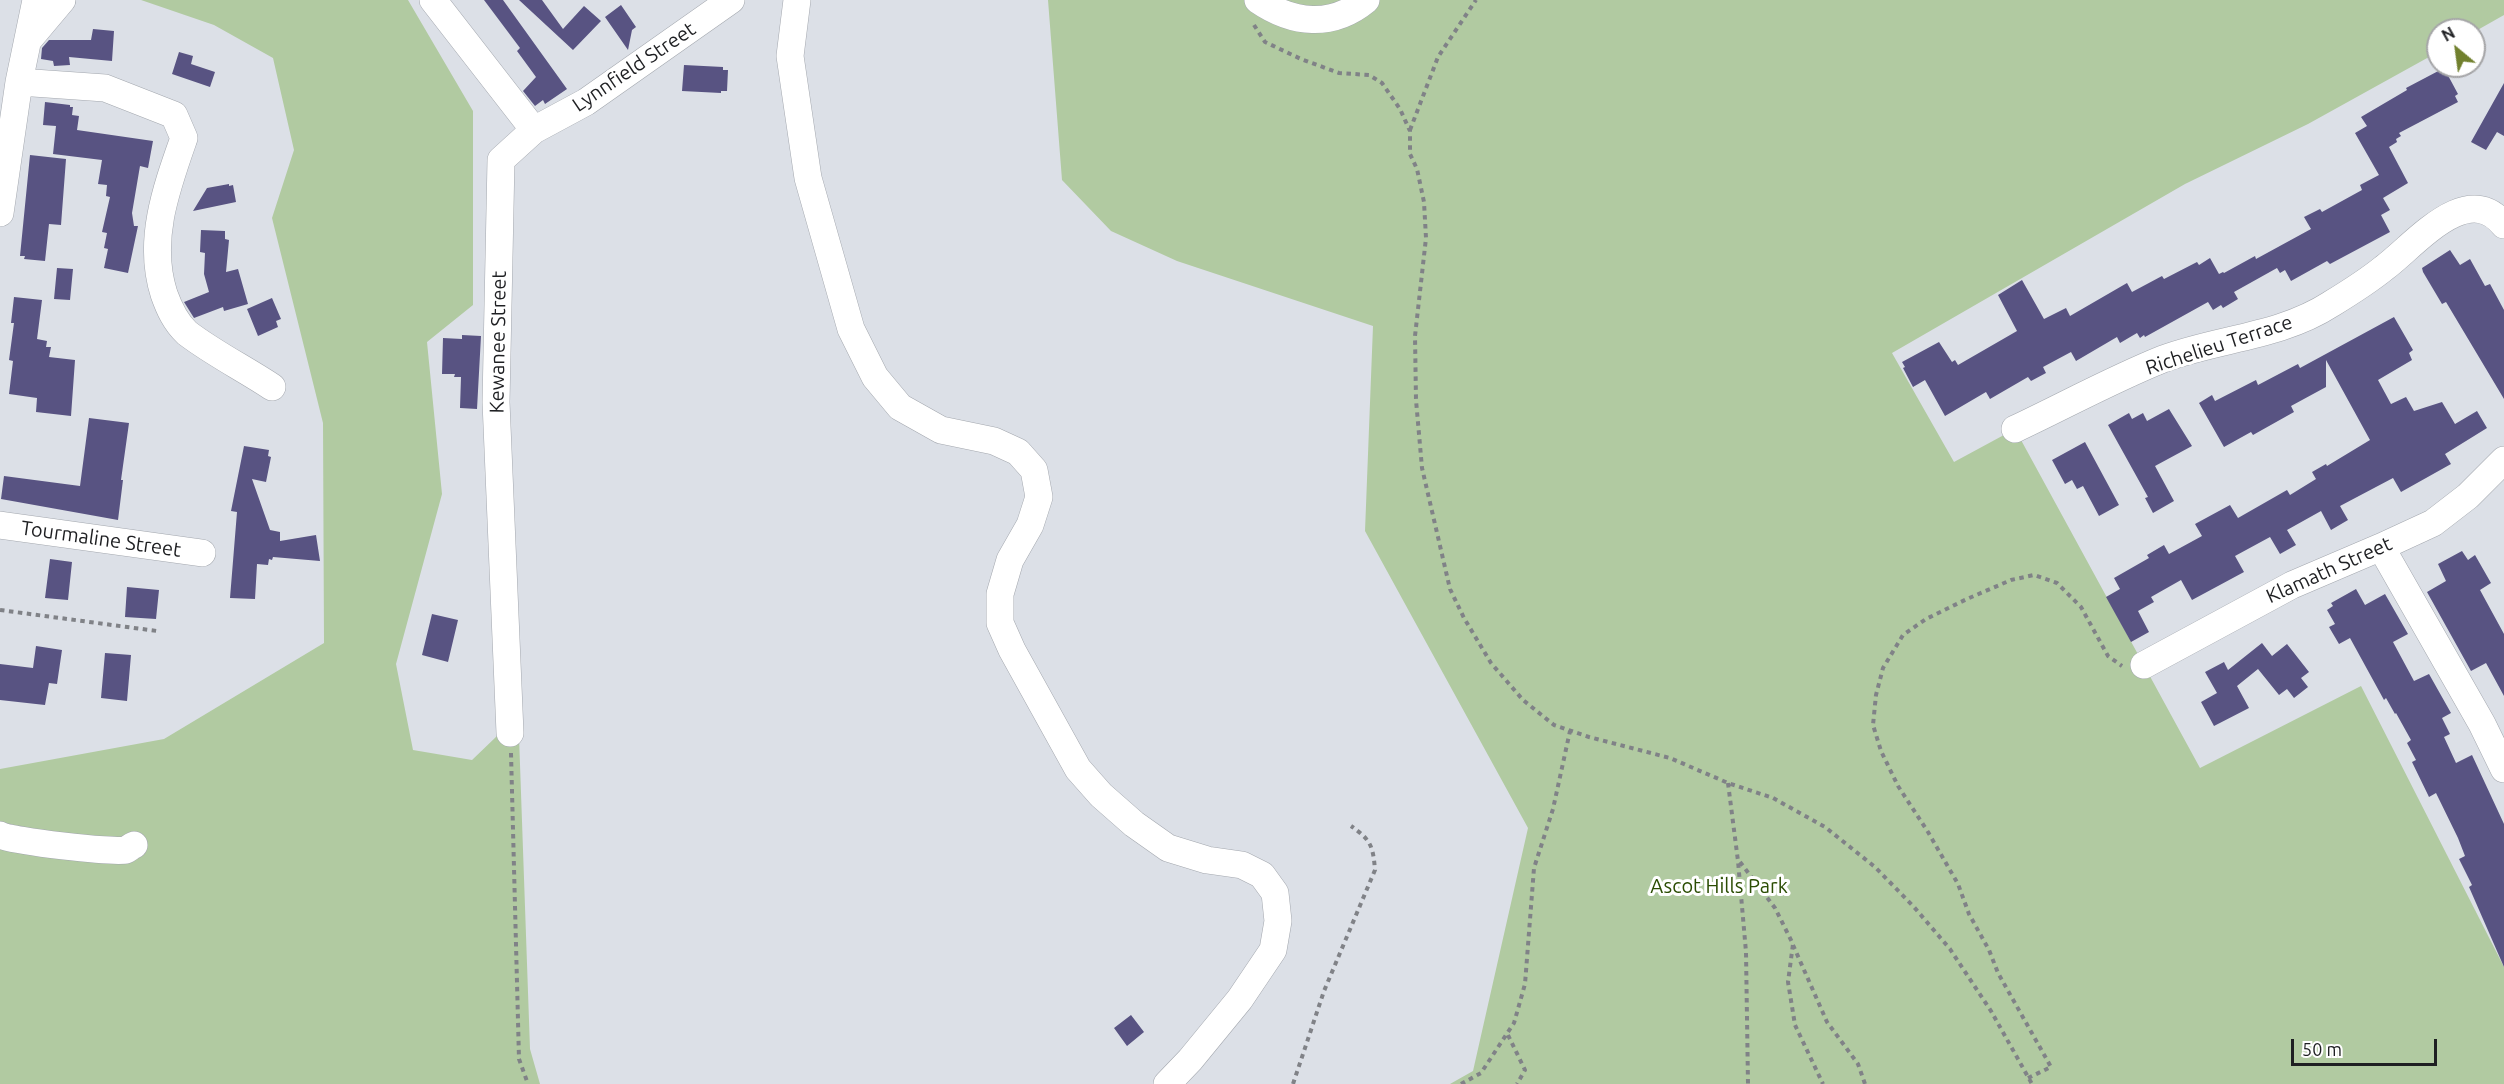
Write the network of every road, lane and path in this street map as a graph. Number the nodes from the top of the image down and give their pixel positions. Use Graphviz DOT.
graph roads {
  1 [pos="36,0"];
  2 [pos="62,0"];
  3 [pos="433,0"];
  4 [pos="731,0"];
  5 [pos="797,0"];
  6 [pos="1366,0"];
  7 [pos="1476,0"];
  8 [pos="1253,8"];
  9 [pos="28,41"];
  10 [pos="19,82"];
  11 [pos="534,130"];
  12 [pos="1410,131"];
  13 [pos="0,213"];
  14 [pos="2504,225"];
  15 [pos="272,387"];
  16 [pos="2015,429"];
  17 [pos="2504,460"];
  18 [pos="0,525"];
  19 [pos="2381,547"];
  20 [pos="202,553"];
  21 [pos="0,610"];
  22 [pos="157,631"];
  23 [pos="2144,665"];
  24 [pos="1570,731"];
  25 [pos="510,733"];
  26 [pos="2504,768"];
  27 [pos="1728,783"];
  28 [pos="1351,826"];
  29 [pos="0,835"];
  30 [pos="134,845"];
  31 [pos="1738,861"];
  32 [pos="1792,944"];
  33 [pos="1507,1034"];
  34 [pos="2028,1078"];
  35 [pos="528,1084"];
  36 [pos="1167,1084"];
  37 [pos="1293,1084"];
  38 [pos="1461,1084"];
  39 [pos="1517,1084"];
  40 [pos="1748,1084"];
  41 [pos="1823,1084"];
  42 [pos="1865,1084"];
  43 [pos="2032,1084"];
  1 -- 9 [label="street"];
  2 -- 9 [label="street"];
  3 -- 11 [label="street"];
  4 -- 11 [label="street, Lynnfield Street"];
  5 -- 36 [label="street"];
  6 -- 8 [label="street"];
  7 -- 12 [label="path"];
  8 -- 12 [label="path"];
  9 -- 10 [label="street"];
  10 -- 13 [label="street"];
  10 -- 15 [label="street"];
  11 -- 25 [label="street, Kewanee Street"];
  12 -- 24 [label="path"];
  14 -- 16 [label="street, Richelieu Terrace"];
  17 -- 19 [label="street, Klamath Street"];
  18 -- 20 [label="street, Tourmaline Street"];
  19 -- 23 [label="street, Klamath Street"];
  19 -- 26 [label="street"];
  21 -- 22 [label="path"];
  23 -- 34 [label="path"];
  24 -- 27 [label="path"];
  24 -- 33 [label="path"];
  25 -- 35 [label="path"];
  27 -- 31 [label="path"];
  27 -- 34 [label="path"];
  28 -- 37 [label="path"];
  29 -- 30 [label="street"];
  31 -- 32 [label="path"];
  31 -- 40 [label="path"];
  32 -- 41 [label="path"];
  32 -- 42 [label="path"];
  33 -- 38 [label="path"];
  33 -- 39 [label="path"];
  34 -- 43 [label="path"];
}
